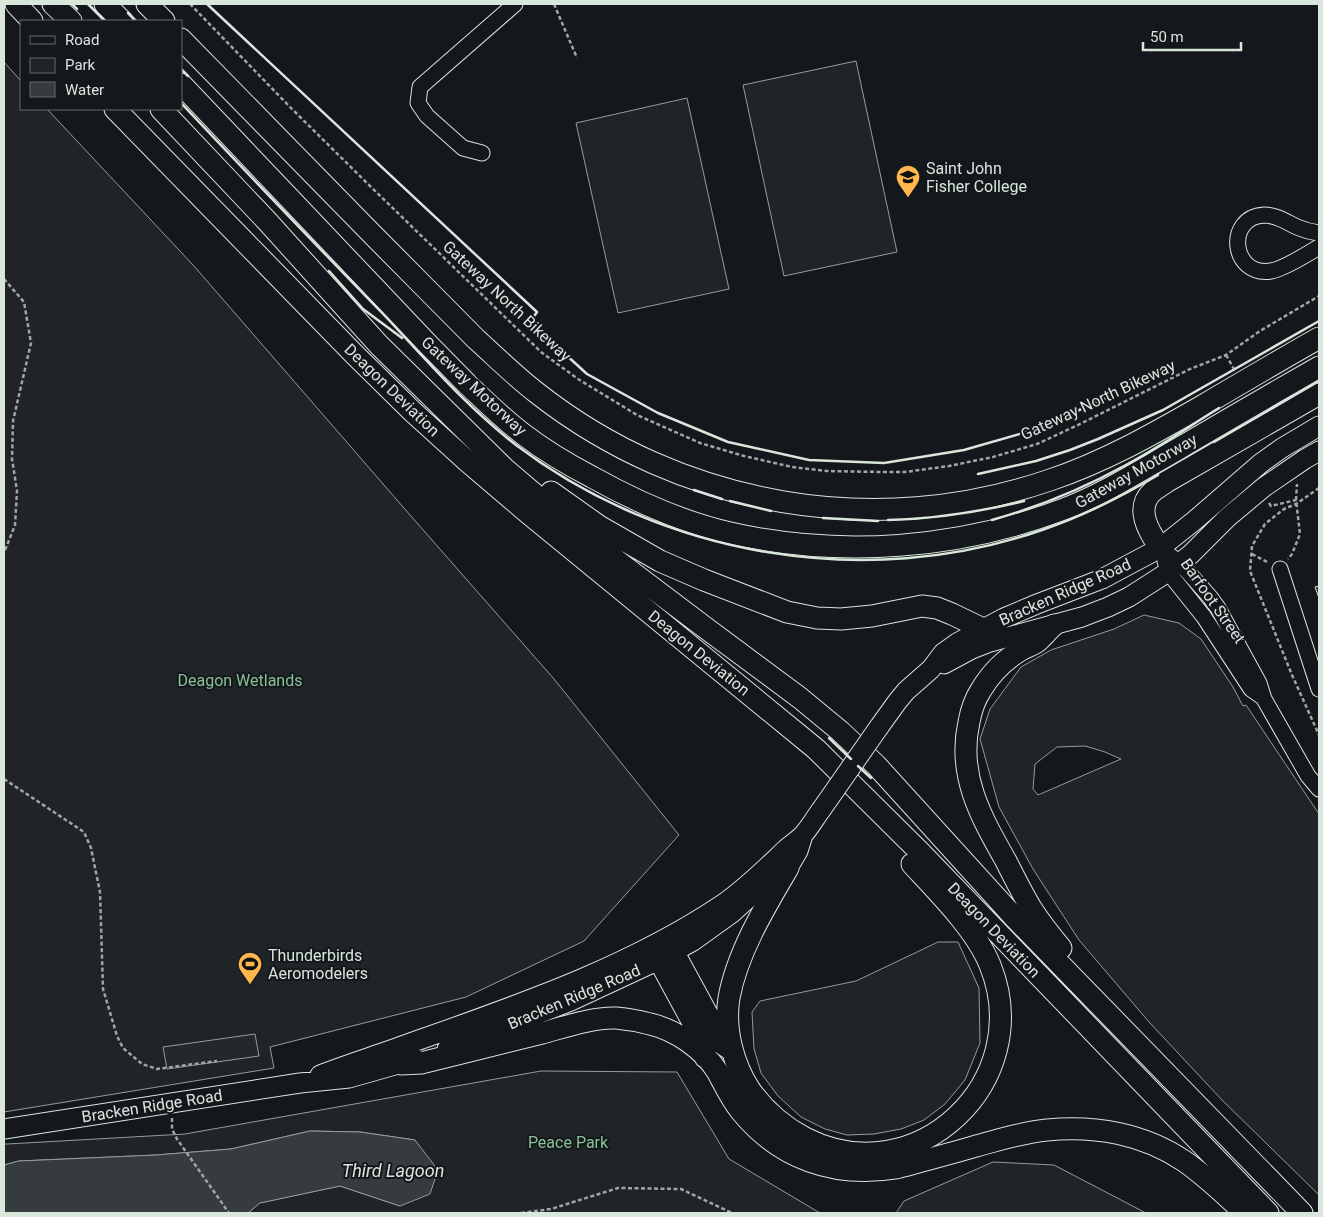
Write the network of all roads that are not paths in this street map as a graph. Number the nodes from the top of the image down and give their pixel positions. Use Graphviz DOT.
graph roads {
  1 [pos="16,4"];
  2 [pos="53,4"];
  3 [pos="105,4"];
  4 [pos="147,4"];
  5 [pos="515,4"];
  6 [pos="31,20"];
  7 [pos="70,20"];
  8 [pos="121,20"];
  9 [pos="163,20"];
  10 [pos="182,40"];
  11 [pos="182,85"];
  12 [pos="116,110"];
  13 [pos="162,110"];
  14 [pos="482,153"];
  15 [pos="1319,233"];
  16 [pos="1319,247"];
  17 [pos="1319,338"];
  18 [pos="1319,367"];
  19 [pos="1319,394"];
  20 [pos="1319,426"];
  21 [pos="1319,451"];
  22 [pos="505,469"];
  23 [pos="1160,548"];
  24 [pos="1174,567"];
  25 [pos="1280,569"];
  26 [pos="1054,625"];
  27 [pos="983,629"];
  28 [pos="931,669"];
  29 [pos="1319,689"];
  30 [pos="1314,772"];
  31 [pos="1319,789"];
  32 [pos="873,805"];
  33 [pos="803,835"];
  34 [pos="788,868"];
  35 [pos="663,949"];
  36 [pos="1097,1002"];
  37 [pos="733,1052"];
  38 [pos="706,1057"];
  39 [pos="401,1064"];
  40 [pos="300,1082"];
  41 [pos="4,1129"];
  42 [pos="1245,1213"];
  43 [pos="1268,1213"];
  44 [pos="1302,1213"];
  1 -- 6 [label="highway"];
  2 -- 7 [label="highway"];
  3 -- 8 [label="highway"];
  4 -- 9 [label="highway"];
  5 -- 14 [label="street"];
  10 -- 17 [label="highway, Gateway Motorway"];
  11 -- 18 [label="highway, Gateway Motorway"];
  12 -- 32 [label="highway, Deagon Deviation"];
  13 -- 22 [label="highway, Deagon Deviation"];
  15 -- 16 [label="street"];
  19 -- 23 [label="highway"];
  20 -- 23 [label="main road, Bracken Ridge Road"];
  21 -- 24 [label="main road, Bracken Ridge Road"];
  22 -- 27 [label="highway"];
  22 -- 36 [label="highway, Deagon Deviation"];
  23 -- 24 [label="street, Barfoot Street"];
  23 -- 27 [label="main road, Bracken Ridge Road"];
  24 -- 26 [label="main road, Bracken Ridge Road"];
  24 -- 30 [label="street, Barfoot Street"];
  25 -- 29 [label="street"];
  26 -- 28 [label="main road, Bracken Ridge Road"];
  26 -- 36 [label="highway"];
  27 -- 28 [label="main road, Bracken Ridge Road"];
  28 -- 33 [label="main road, Bracken Ridge Road, bridge"];
  30 -- 31 [label="street, Barfoot Street"];
  32 -- 37 [label="highway"];
  32 -- 43 [label="highway, Deagon Deviation"];
  33 -- 34 [label="main road, Bracken Ridge Road"];
  33 -- 35 [label="main road, Bracken Ridge Road"];
  34 -- 35 [label="main road, Bracken Ridge Road"];
  34 -- 37 [label="highway"];
  35 -- 37 [label="highway"];
  35 -- 38 [label="highway"];
  35 -- 39 [label="main road, Bracken Ridge Road"];
  35 -- 40 [label="main road, Bracken Ridge Road"];
  36 -- 44 [label="highway, Deagon Deviation"];
  38 -- 39 [label="highway"];
  38 -- 42 [label="highway"];
  39 -- 40 [label="main road, Bracken Ridge Road"];
  40 -- 41 [label="main road, Bracken Ridge Road"];
}
